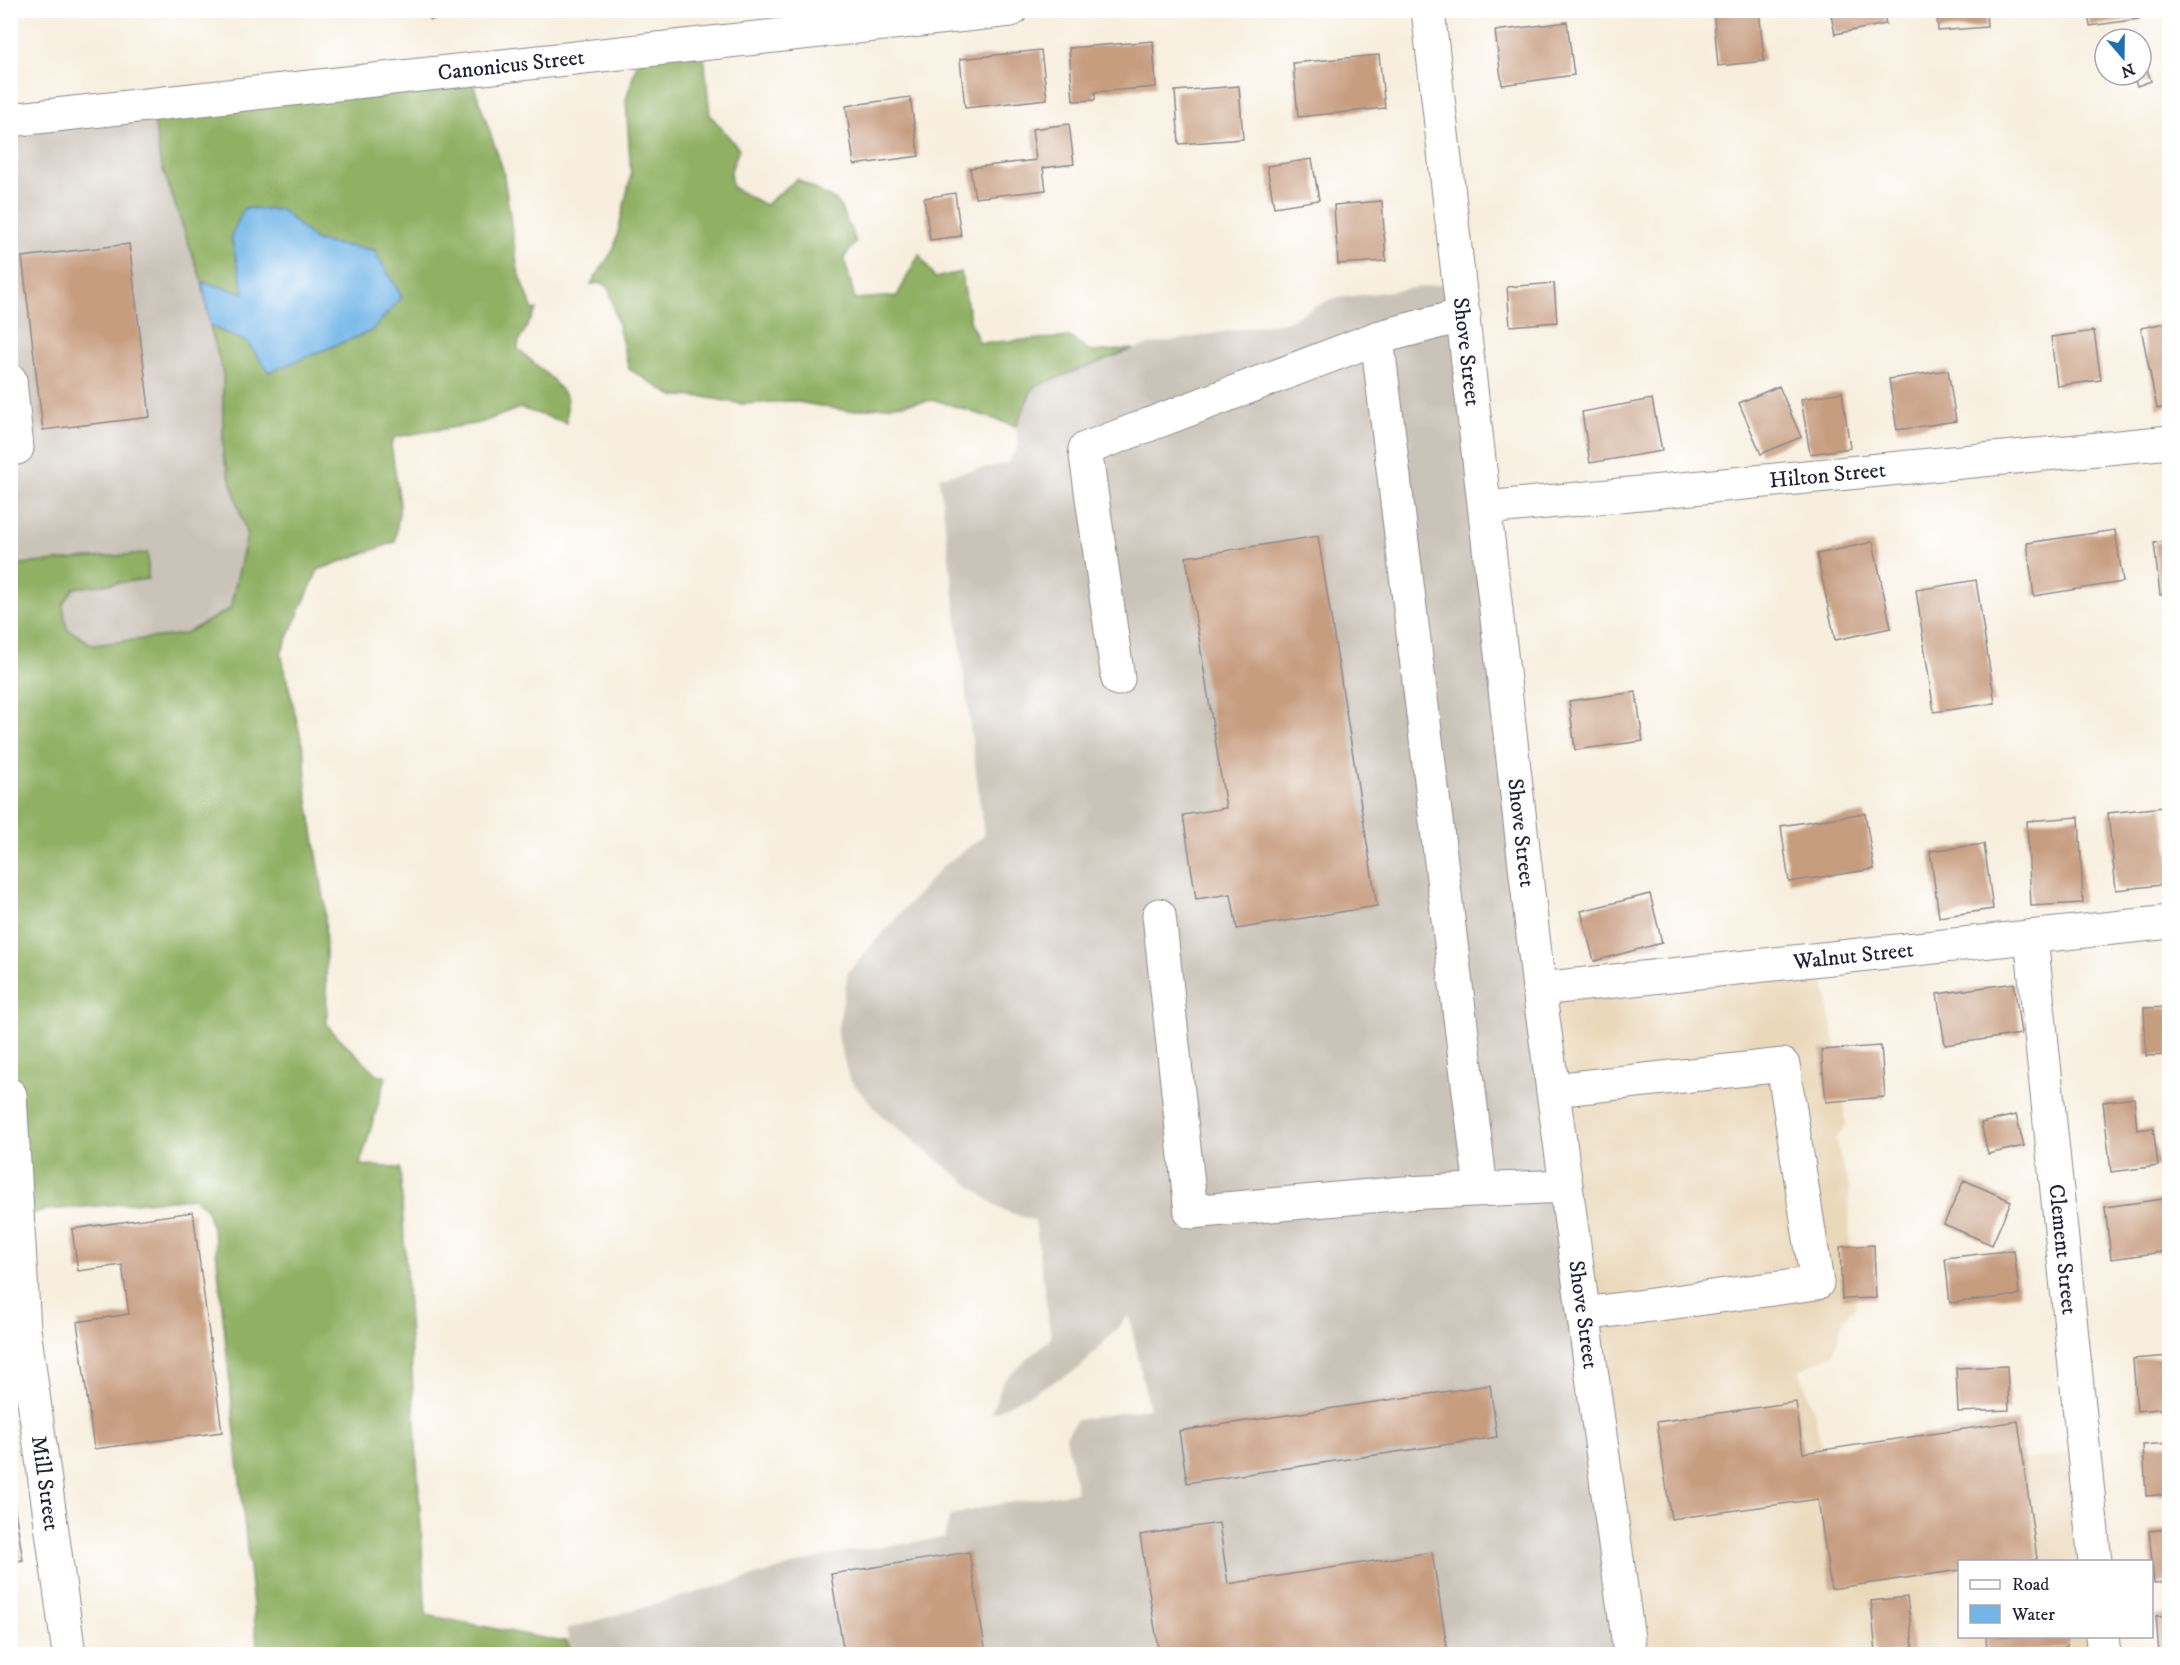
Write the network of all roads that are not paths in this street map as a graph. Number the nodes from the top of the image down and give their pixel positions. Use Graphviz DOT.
graph roads {
  1 [pos="1011,10"];
  2 [pos="1428,10"];
  3 [pos="10,120"];
  4 [pos="1464,315"];
  5 [pos="1377,338"];
  6 [pos="10,380"];
  7 [pos="2169,442"];
  8 [pos="17,448"];
  9 [pos="1485,508"];
  10 [pos="1118,679"];
  11 [pos="1159,915"];
  12 [pos="2169,922"];
  13 [pos="2031,937"];
  14 [pos="1539,989"];
  15 [pos="1553,1090"];
  16 [pos="10,1095"];
  17 [pos="1566,1185"];
  18 [pos="1481,1189"];
  19 [pos="1584,1314"];
  20 [pos="2095,1560"];
  21 [pos="2102,1638"];
  22 [pos="69,1654"];
  23 [pos="1630,1654"];
  24 [pos="2104,1654"];
  1 -- 3 [label="street, Canonicus Street"];
  2 -- 4 [label="street, Shove Street"];
  4 -- 5 [label="street"];
  4 -- 9 [label="street, Shove Street"];
  5 -- 10 [label="street"];
  5 -- 18 [label="street"];
  6 -- 8 [label="street"];
  7 -- 9 [label="street, Hilton Street"];
  9 -- 14 [label="street, Shove Street"];
  11 -- 18 [label="street"];
  12 -- 13 [label="street, Walnut Street"];
  13 -- 14 [label="street, Walnut Street"];
  13 -- 20 [label="street, Clement Street"];
  14 -- 15 [label="street, Shove Street"];
  15 -- 17 [label="street, Shove Street"];
  15 -- 19 [label="street"];
  16 -- 22 [label="street, Mill Street"];
  17 -- 18 [label="street"];
  17 -- 19 [label="street, Shove Street"];
  19 -- 23 [label="street, Shove Street"];
  21 -- 24 [label="street"];
}
